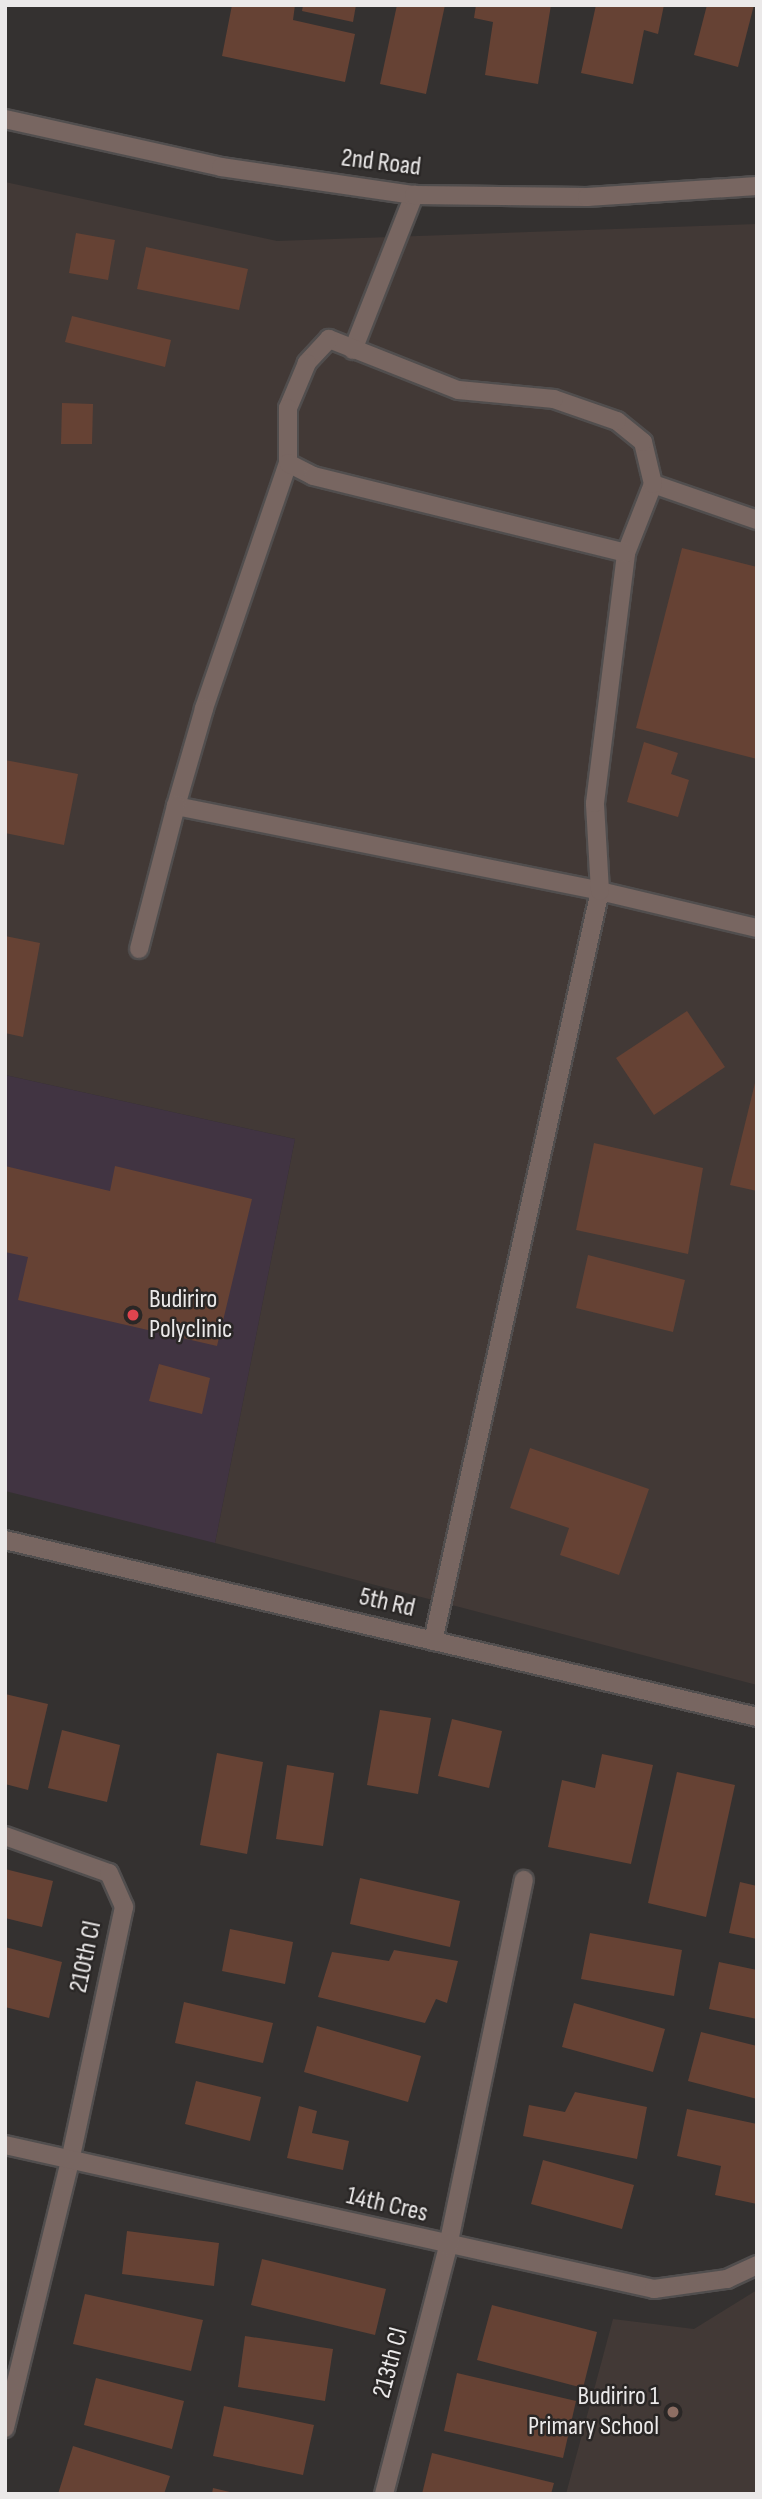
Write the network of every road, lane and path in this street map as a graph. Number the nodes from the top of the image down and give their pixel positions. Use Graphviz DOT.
graph roads {
  1 [pos="5,119"];
  2 [pos="757,186"];
  3 [pos="414,195"];
  4 [pos="353,350"];
  5 [pos="288,463"];
  6 [pos="653,484"];
  7 [pos="757,520"];
  8 [pos="625,553"];
  9 [pos="176,806"];
  10 [pos="600,891"];
  11 [pos="757,928"];
  12 [pos="139,949"];
  13 [pos="5,1540"];
  14 [pos="433,1641"];
  15 [pos="757,1717"];
  16 [pos="5,1836"];
  17 [pos="524,1880"];
  18 [pos="5,2145"];
  19 [pos="70,2161"];
  20 [pos="448,2246"];
  21 [pos="757,2265"];
  22 [pos="5,2428"];
  23 [pos="384,2494"];
  1 -- 3 [label="street, 2nd Road"];
  2 -- 3 [label="street, 2nd Road"];
  3 -- 4 [label="street"];
  4 -- 5 [label="street"];
  4 -- 6 [label="street"];
  5 -- 8 [label="street"];
  5 -- 9 [label="street"];
  6 -- 7 [label="street"];
  6 -- 8 [label="street"];
  8 -- 10 [label="street"];
  9 -- 10 [label="street"];
  9 -- 12 [label="street"];
  10 -- 11 [label="street"];
  10 -- 14 [label="street"];
  13 -- 14 [label="street, 5th Rd"];
  14 -- 15 [label="street, 5th Rd"];
  16 -- 19 [label="street, 210th Cl"];
  17 -- 20 [label="street, 213th Cl"];
  18 -- 19 [label="street, 14th Cres"];
  19 -- 20 [label="street, 14th Cres"];
  19 -- 22 [label="street, 210th Cl"];
  20 -- 21 [label="street, 14th Cres"];
  20 -- 23 [label="street, 213th Cl"];
}
